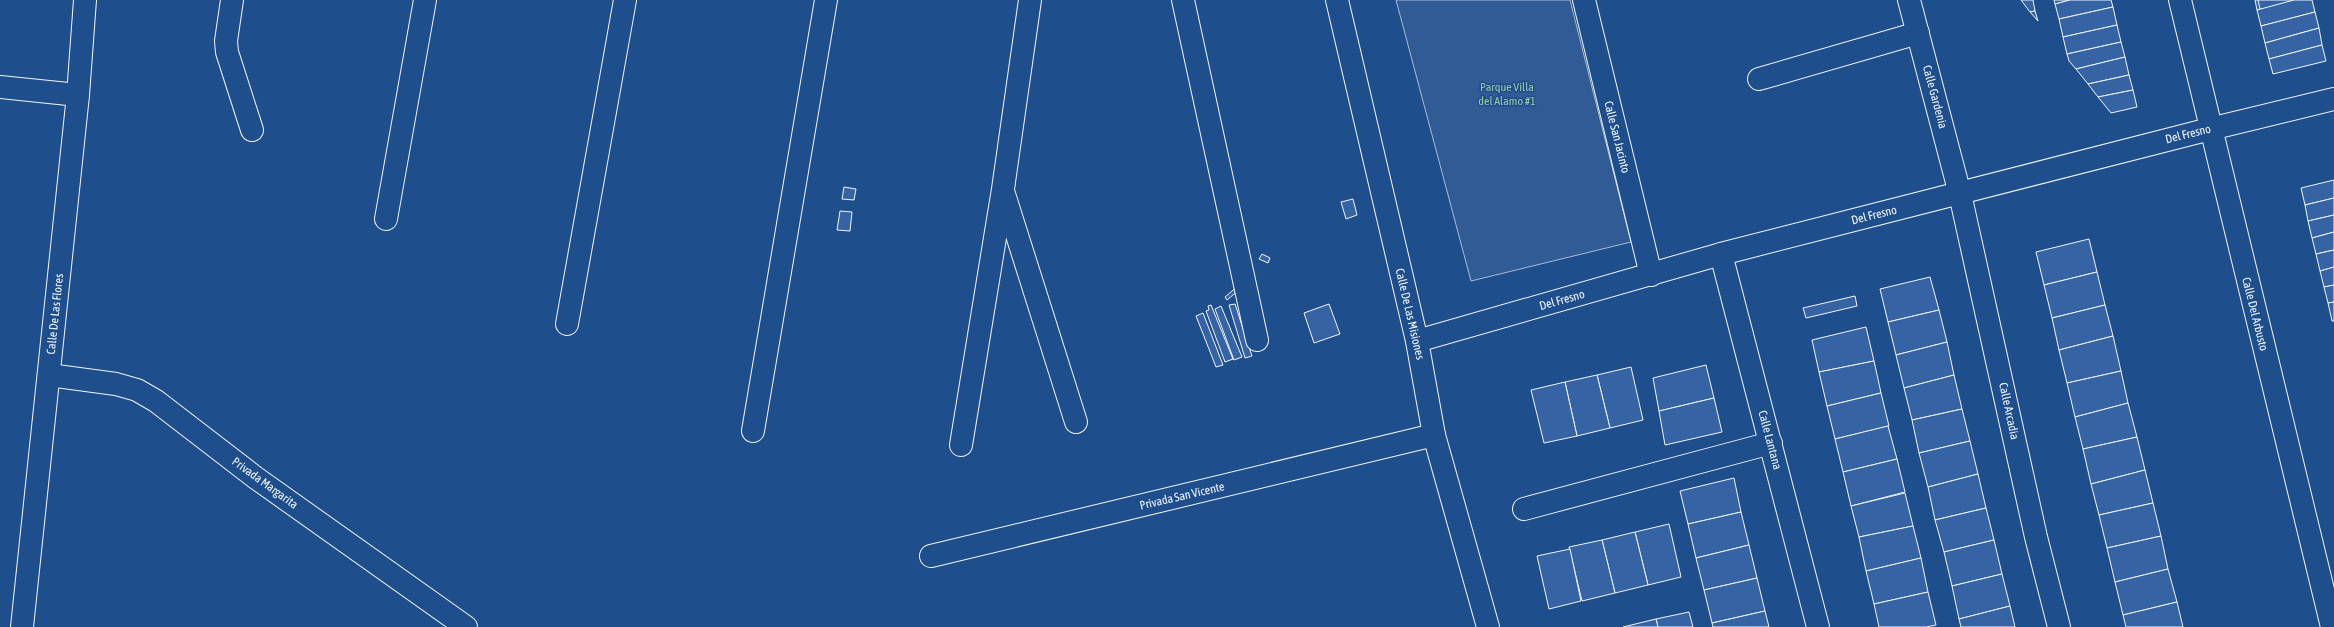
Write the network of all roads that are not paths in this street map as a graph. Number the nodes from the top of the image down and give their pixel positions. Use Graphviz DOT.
graph roads {
  1 [pos="85,0"];
  2 [pos="232,0"];
  3 [pos="425,0"];
  4 [pos="625,0"];
  5 [pos="826,0"];
  6 [pos="1030,0"];
  7 [pos="1183,0"];
  8 [pos="1337,0"];
  9 [pos="1584,0"];
  10 [pos="1909,0"];
  11 [pos="2180,0"];
  12 [pos="1918,33"];
  13 [pos="1759,79"];
  14 [pos="0,87"];
  15 [pos="78,95"];
  16 [pos="2334,99"];
  17 [pos="2210,129"];
  18 [pos="252,130"];
  19 [pos="1003,189"];
  20 [pos="1960,194"];
  21 [pos="386,219"];
  22 [pos="1721,254"];
  23 [pos="1650,275"];
  24 [pos="567,324"];
  25 [pos="1257,340"];
  26 [pos="1417,341"];
  27 [pos="49,375"];
  28 [pos="1076,422"];
  29 [pos="753,431"];
  30 [pos="1434,435"];
  31 [pos="1771,443"];
  32 [pos="961,445"];
  33 [pos="1524,509"];
  34 [pos="931,556"];
  35 [pos="22,627"];
  36 [pos="466,627"];
  37 [pos="1488,627"];
  38 [pos="1818,627"];
  39 [pos="2059,627"];
  40 [pos="2332,627"];
  1 -- 15 [label="street, Calle De Las Flores"];
  2 -- 18 [label="street"];
  3 -- 21 [label="street"];
  4 -- 24 [label="street"];
  5 -- 29 [label="street"];
  6 -- 19 [label="street"];
  7 -- 25 [label="street"];
  8 -- 26 [label="street, Calle De Las Misiones"];
  9 -- 23 [label="street, Calle San Jacinto"];
  10 -- 12 [label="street, Calle Gardenia"];
  11 -- 17 [label="street, Calle Del Arbusto"];
  12 -- 13 [label="street"];
  12 -- 20 [label="street, Calle Gardenia"];
  14 -- 15 [label="street"];
  15 -- 27 [label="street, Calle De Las Flores"];
  16 -- 17 [label="street, Del Fresno"];
  17 -- 20 [label="street, Del Fresno"];
  17 -- 40 [label="street, Calle Del Arbusto"];
  19 -- 28 [label="street"];
  19 -- 32 [label="street"];
  20 -- 22 [label="street, Del Fresno"];
  20 -- 39 [label="street, Calle Arcadia"];
  22 -- 23 [label="street, Del Fresno"];
  22 -- 31 [label="street, Calle Lantana"];
  23 -- 26 [label="street, Del Fresno"];
  26 -- 30 [label="street, Calle De Las Misiones"];
  27 -- 35 [label="street, Calle De Las Flores"];
  27 -- 36 [label="street, Privada Margarita"];
  30 -- 34 [label="street, Privada San Vicente"];
  30 -- 37 [label="street, Calle De Las Misiones"];
  31 -- 33 [label="street"];
  31 -- 38 [label="street, Calle Lantana"];
}
